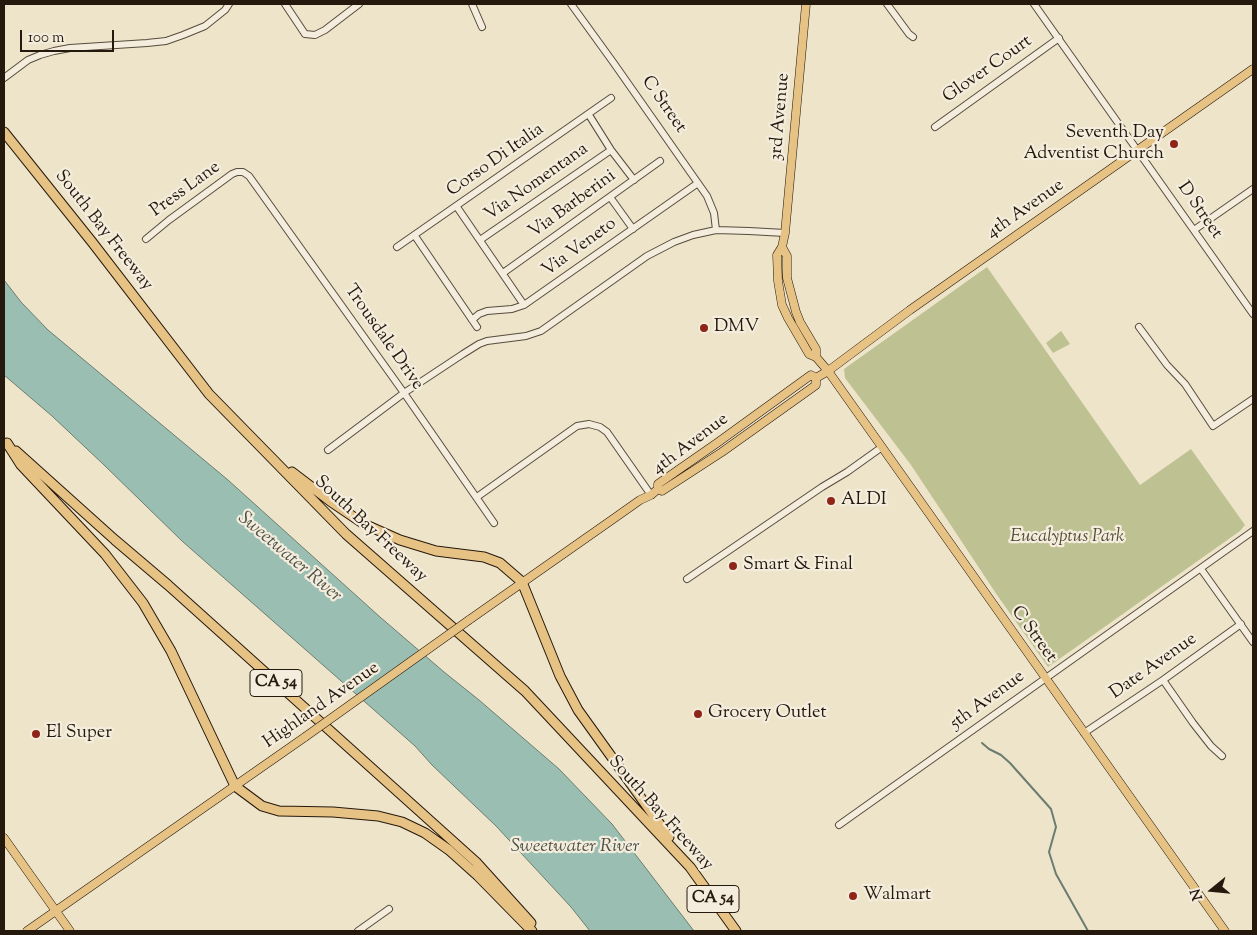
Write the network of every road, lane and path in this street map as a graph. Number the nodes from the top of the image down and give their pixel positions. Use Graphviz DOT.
graph roads {
  1 [pos="230,4"];
  2 [pos="285,4"];
  3 [pos="359,4"];
  4 [pos="472,4"];
  5 [pos="571,4"];
  6 [pos="806,4"];
  7 [pos="887,4"];
  8 [pos="1034,4"];
  9 [pos="482,27"];
  10 [pos="913,37"];
  11 [pos="1058,38"];
  12 [pos="1253,69"];
  13 [pos="4,78"];
  14 [pos="611,98"];
  15 [pos="589,115"];
  16 [pos="935,127"];
  17 [pos="4,132"];
  18 [pos="611,150"];
  19 [pos="1138,150"];
  20 [pos="660,161"];
  21 [pos="245,173"];
  22 [pos="634,180"];
  23 [pos="698,183"];
  24 [pos="1253,189"];
  25 [pos="610,197"];
  26 [pos="457,206"];
  27 [pos="632,229"];
  28 [pos="716,230"];
  29 [pos="1194,230"];
  30 [pos="785,233"];
  31 [pos="415,236"];
  32 [pos="146,239"];
  33 [pos="480,240"];
  34 [pos="398,247"];
  35 [pos="503,274"];
  36 [pos="524,306"];
  37 [pos="1253,314"];
  38 [pos="472,320"];
  39 [pos="477,327"];
  40 [pos="1139,327"];
  41 [pos="828,370"];
  42 [pos="404,393"];
  43 [pos="1253,399"];
  44 [pos="5,442"];
  45 [pos="882,447"];
  46 [pos="328,450"];
  47 [pos="270,456"];
  48 [pos="651,495"];
  49 [pos="477,497"];
  50 [pos="634,504"];
  51 [pos="494,523"];
  52 [pos="1253,532"];
  53 [pos="1201,569"];
  54 [pos="687,579"];
  55 [pos="522,582"];
  56 [pos="1240,624"];
  57 [pos="1253,642"];
  58 [pos="1046,678"];
  59 [pos="1163,680"];
  60 [pos="1084,732"];
  61 [pos="1222,756"];
  62 [pos="234,786"];
  63 [pos="839,825"];
  64 [pos="4,838"];
  65 [pos="690,867"];
  66 [pos="389,910"];
  67 [pos="56,911"];
  68 [pos="27,931"];
  69 [pos="70,931"];
  70 [pos="358,931"];
  71 [pos="532,931"];
  72 [pos="538,931"];
  73 [pos="736,931"];
  74 [pos="1224,931"];
  1 -- 13 [label="street"];
  2 -- 3 [label="street"];
  4 -- 9 [label="street"];
  5 -- 23 [label="street, C Street"];
  6 -- 30 [label="main road, 3rd Avenue"];
  7 -- 10 [label="street"];
  8 -- 11 [label="street, D Street"];
  11 -- 16 [label="street, Glover Court"];
  11 -- 19 [label="street, D Street"];
  12 -- 19 [label="main road, 4th Avenue"];
  14 -- 15 [label="street, Corso Di Italia"];
  15 -- 18 [label="street"];
  15 -- 26 [label="street, Corso Di Italia"];
  17 -- 47 [label="highway, South Bay Freeway / CA 54"];
  18 -- 22 [label="street"];
  18 -- 33 [label="street, Via Nomentana"];
  19 -- 29 [label="street, D Street"];
  19 -- 41 [label="main road, 4th Avenue"];
  20 -- 22 [label="street, Via Barberini"];
  21 -- 32 [label="street, Press Lane"];
  21 -- 42 [label="street, Trousdale Drive"];
  22 -- 25 [label="street, Via Barberini"];
  23 -- 27 [label="street, Via Veneto"];
  23 -- 28 [label="street, C Street"];
  24 -- 29 [label="street"];
  25 -- 27 [label="street"];
  25 -- 35 [label="street, Via Barberini"];
  26 -- 31 [label="street, Corso Di Italia"];
  26 -- 33 [label="street"];
  27 -- 36 [label="street, Via Veneto"];
  28 -- 30 [label="street"];
  28 -- 42 [label="street"];
  29 -- 37 [label="street, D Street"];
  30 -- 41 [label="main road, C Street"];
  31 -- 34 [label="street, Corso Di Italia"];
  31 -- 38 [label="street"];
  33 -- 35 [label="street"];
  35 -- 36 [label="street"];
  36 -- 38 [label="street, Via Veneto"];
  38 -- 39 [label="street"];
  40 -- 43 [label="street"];
  41 -- 45 [label="main road, C Street"];
  41 -- 48 [label="main road, 4th Avenue"];
  42 -- 46 [label="street"];
  42 -- 49 [label="street, Trousdale Drive"];
  44 -- 62 [label="highway"];
  44 -- 72 [label="highway, CA 54"];
  45 -- 54 [label="street"];
  45 -- 58 [label="main road, C Street"];
  47 -- 55 [label="highway"];
  47 -- 65 [label="highway, South Bay Freeway / CA 54"];
  48 -- 49 [label="street"];
  48 -- 50 [label="main road, 4th Avenue"];
  49 -- 51 [label="street, Trousdale Drive"];
  50 -- 55 [label="main road, Highland Avenue"];
  52 -- 53 [label="street, 5th Avenue"];
  53 -- 56 [label="street"];
  53 -- 58 [label="street, 5th Avenue"];
  55 -- 62 [label="main road, Highland Avenue, bridge"];
  55 -- 65 [label="highway"];
  56 -- 57 [label="street"];
  56 -- 59 [label="street, Date Avenue"];
  58 -- 60 [label="main road, C Street"];
  58 -- 63 [label="street, 5th Avenue"];
  59 -- 60 [label="street, Date Avenue"];
  59 -- 61 [label="street"];
  60 -- 74 [label="main road, C Street"];
  62 -- 67 [label="main road, Highland Avenue"];
  62 -- 71 [label="highway"];
  64 -- 67 [label="main road"];
  65 -- 73 [label="highway, South Bay Freeway / CA 54"];
  66 -- 70 [label="street"];
  67 -- 68 [label="main road, Highland Avenue"];
  67 -- 69 [label="main road"];
}
